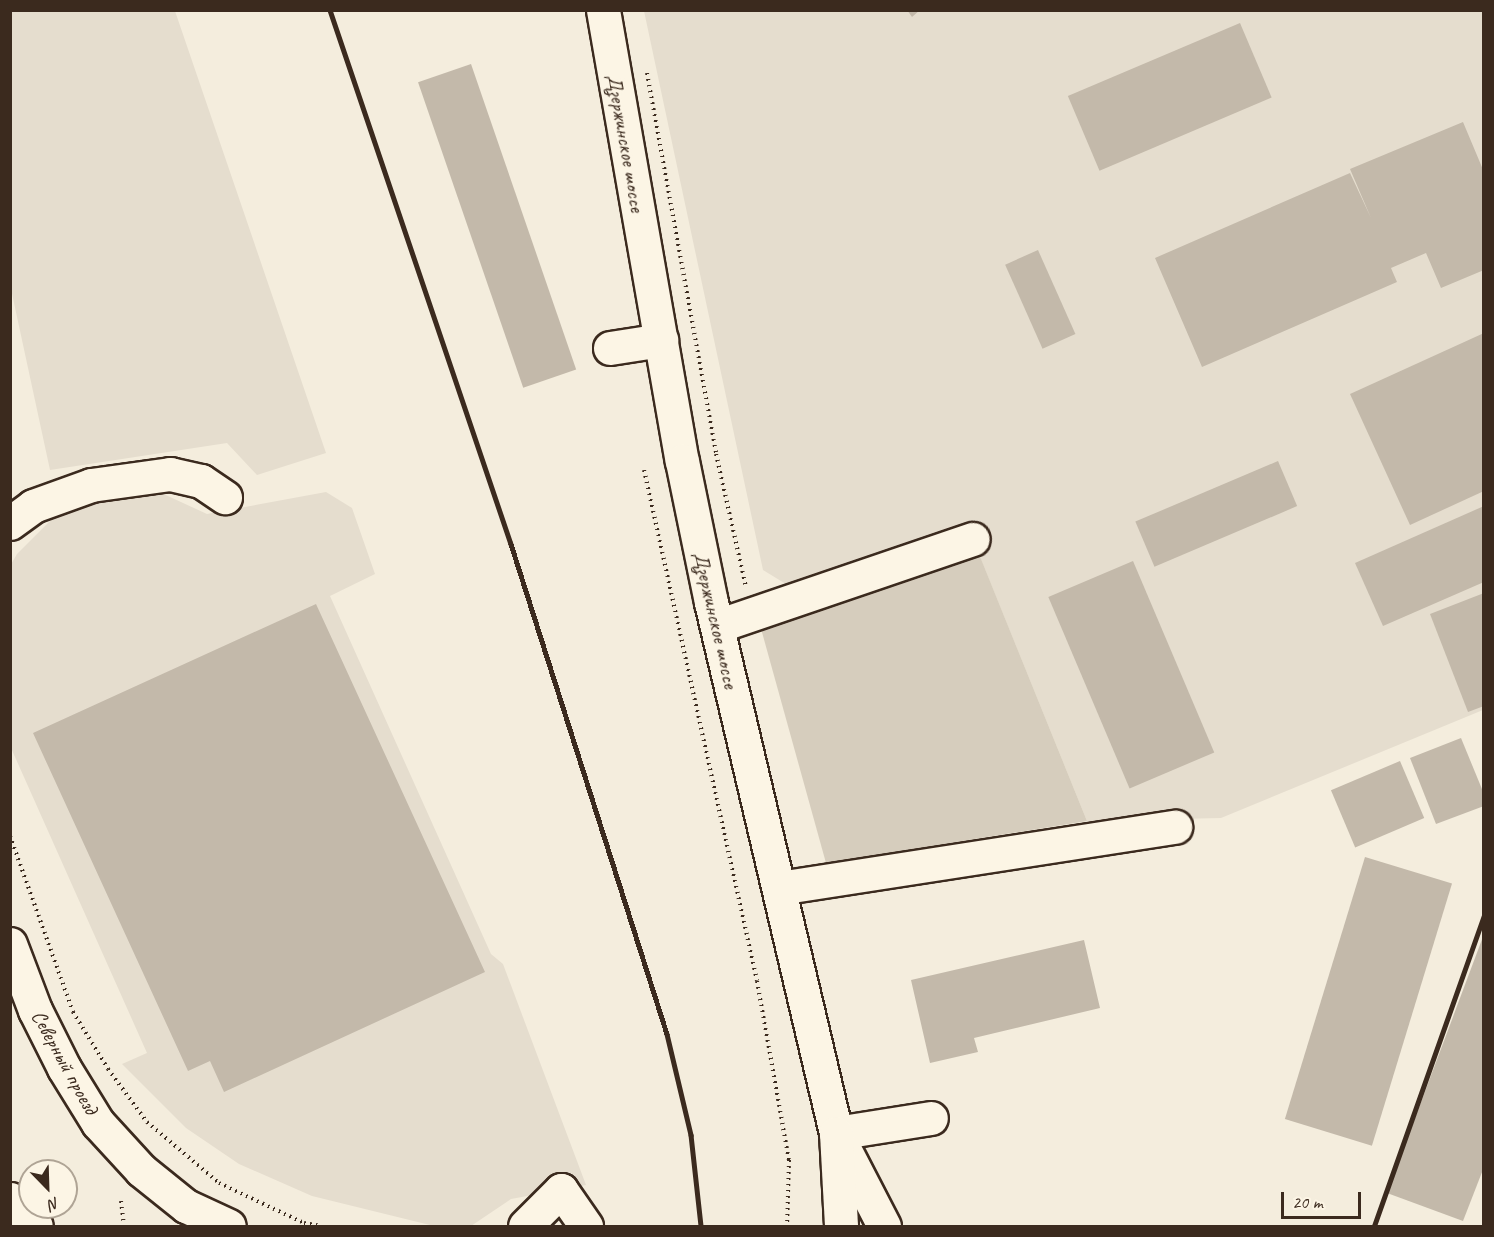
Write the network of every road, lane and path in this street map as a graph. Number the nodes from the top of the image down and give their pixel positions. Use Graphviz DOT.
graph roads {
  1 [pos="603,10"];
  2 [pos="646,66"];
  3 [pos="661,340"];
  4 [pos="610,348"];
  5 [pos="644,470"];
  6 [pos="225,497"];
  7 [pos="10,523"];
  8 [pos="973,539"];
  9 [pos="752,614"];
  10 [pos="717,626"];
  11 [pos="1175,826"];
  12 [pos="10,836"];
  13 [pos="778,888"];
  14 [pos="10,944"];
  15 [pos="931,1118"];
  16 [pos="836,1133"];
  17 [pos="10,1199"];
  18 [pos="121,1201"];
  19 [pos="36,1227"];
  20 [pos="124,1227"];
  21 [pos="229,1227"];
  22 [pos="321,1227"];
  23 [pos="525,1227"];
  24 [pos="586,1227"];
  25 [pos="787,1227"];
  26 [pos="841,1227"];
  27 [pos="884,1227"];
  1 -- 3 [label="main road, Дзержинское шоссе"];
  2 -- 9 [label="path"];
  3 -- 4 [label="main road"];
  3 -- 10 [label="main road, Дзержинское шоссе"];
  5 -- 25 [label="path"];
  6 -- 7 [label="main road"];
  8 -- 9 [label="main road"];
  9 -- 10 [label="main road"];
  10 -- 13 [label="main road, Дзержинское шоссе"];
  11 -- 13 [label="main road"];
  12 -- 22 [label="path"];
  13 -- 16 [label="main road, Дзержинское шоссе"];
  14 -- 21 [label="main road, Северный проезд"];
  15 -- 16 [label="main road"];
  16 -- 26 [label="main road, Дзержинское шоссе"];
  16 -- 27 [label="main road"];
  17 -- 19 [label="main road"];
  18 -- 20 [label="path"];
  23 -- 24 [label="main road"];
}
